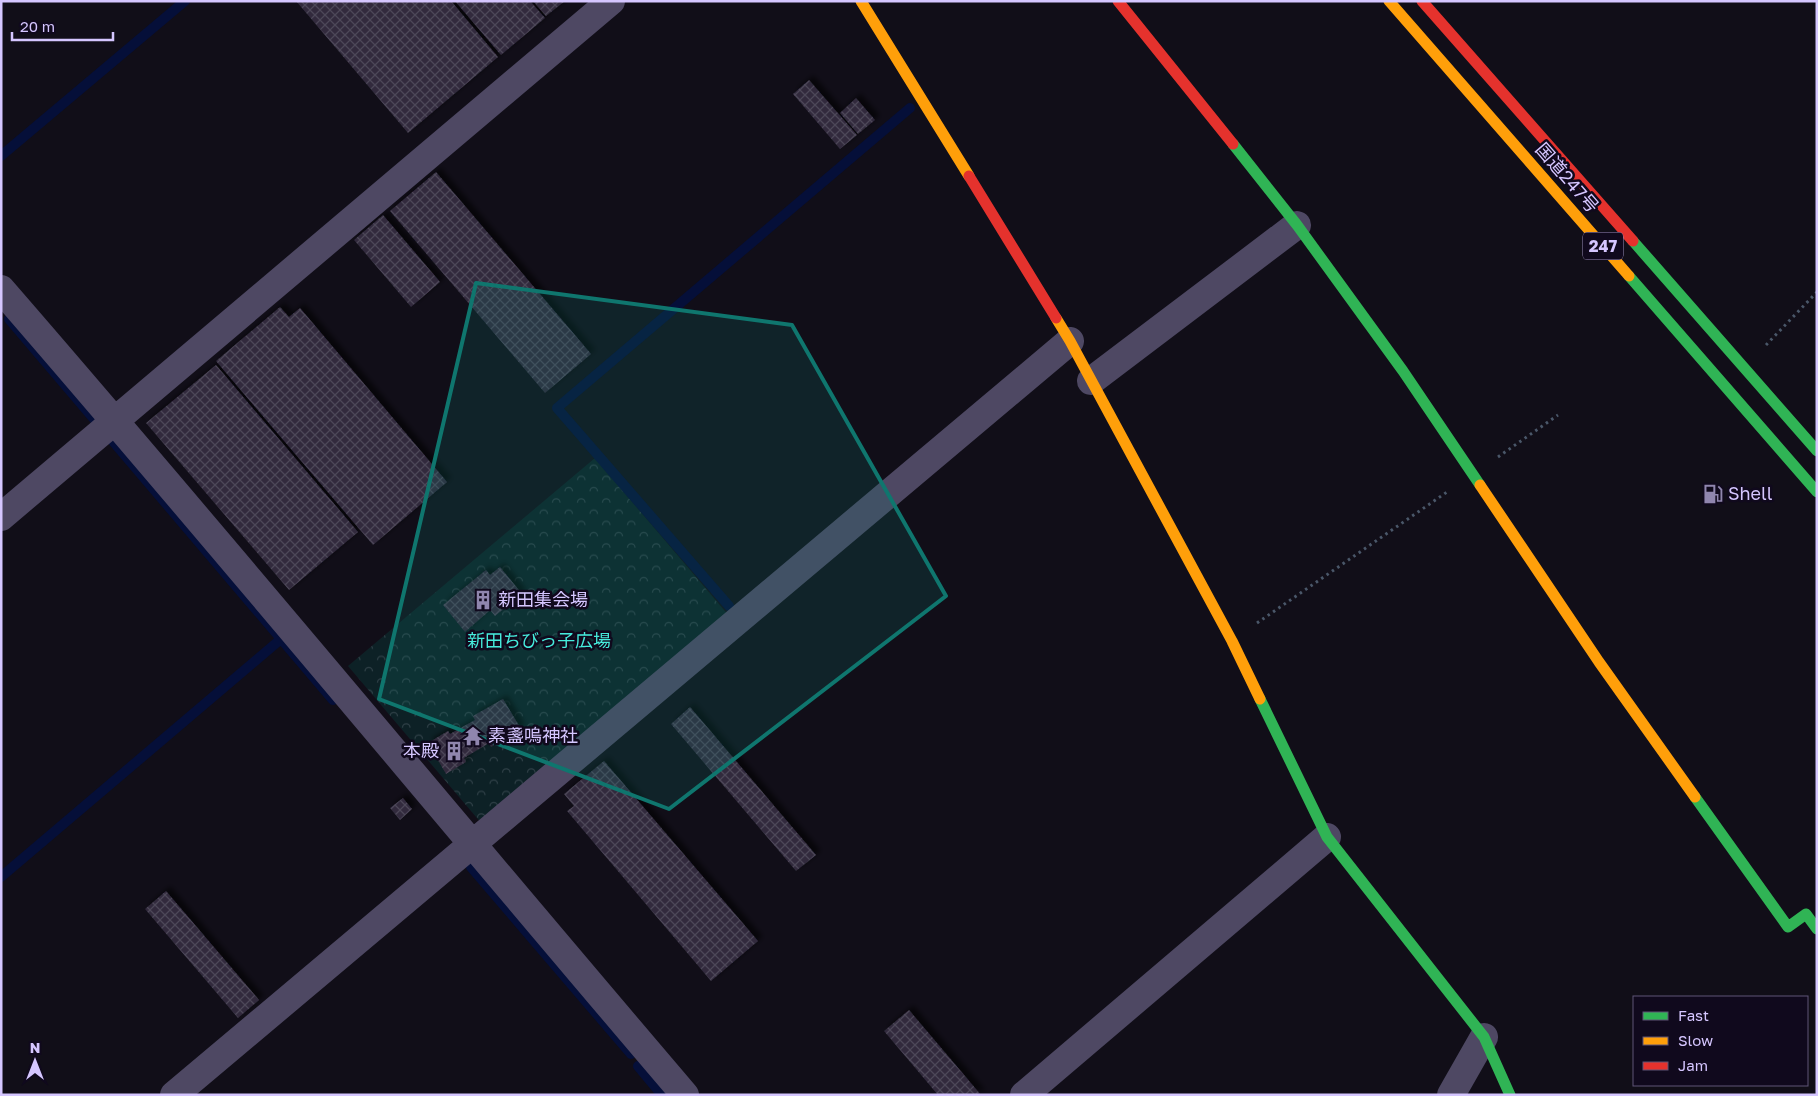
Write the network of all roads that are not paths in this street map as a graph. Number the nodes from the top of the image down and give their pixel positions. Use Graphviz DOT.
graph roads {
  1 [pos="611,1"];
  2 [pos="861,1"];
  3 [pos="1118,1"];
  4 [pos="1389,1"];
  5 [pos="1422,1"];
  6 [pos="1297,225"];
  7 [pos="1,289"];
  8 [pos="1070,341"];
  9 [pos="1091,381"];
  10 [pos="116,422"];
  11 [pos="1817,451"];
  12 [pos="1817,492"];
  13 [pos="1,517"];
  14 [pos="1327,837"];
  15 [pos="471,844"];
  16 [pos="1813,916"];
  17 [pos="1484,1037"];
  18 [pos="174,1095"];
  19 [pos="685,1095"];
  20 [pos="1024,1095"];
  21 [pos="1451,1095"];
  22 [pos="1510,1095"];
  1 -- 10 [label="street"];
  2 -- 8 [label="main road"];
  3 -- 6 [label="main road"];
  4 -- 12 [label="main road, 国道247号 / 247"];
  5 -- 11 [label="main road, 国道247号 / 247"];
  6 -- 9 [label="street"];
  6 -- 16 [label="main road"];
  7 -- 10 [label="street"];
  8 -- 9 [label="main road"];
  8 -- 15 [label="street"];
  9 -- 14 [label="main road"];
  10 -- 13 [label="street"];
  10 -- 15 [label="street"];
  14 -- 17 [label="main road"];
  14 -- 20 [label="street"];
  15 -- 18 [label="street"];
  15 -- 19 [label="street"];
  17 -- 21 [label="street"];
  17 -- 22 [label="main road"];
}
